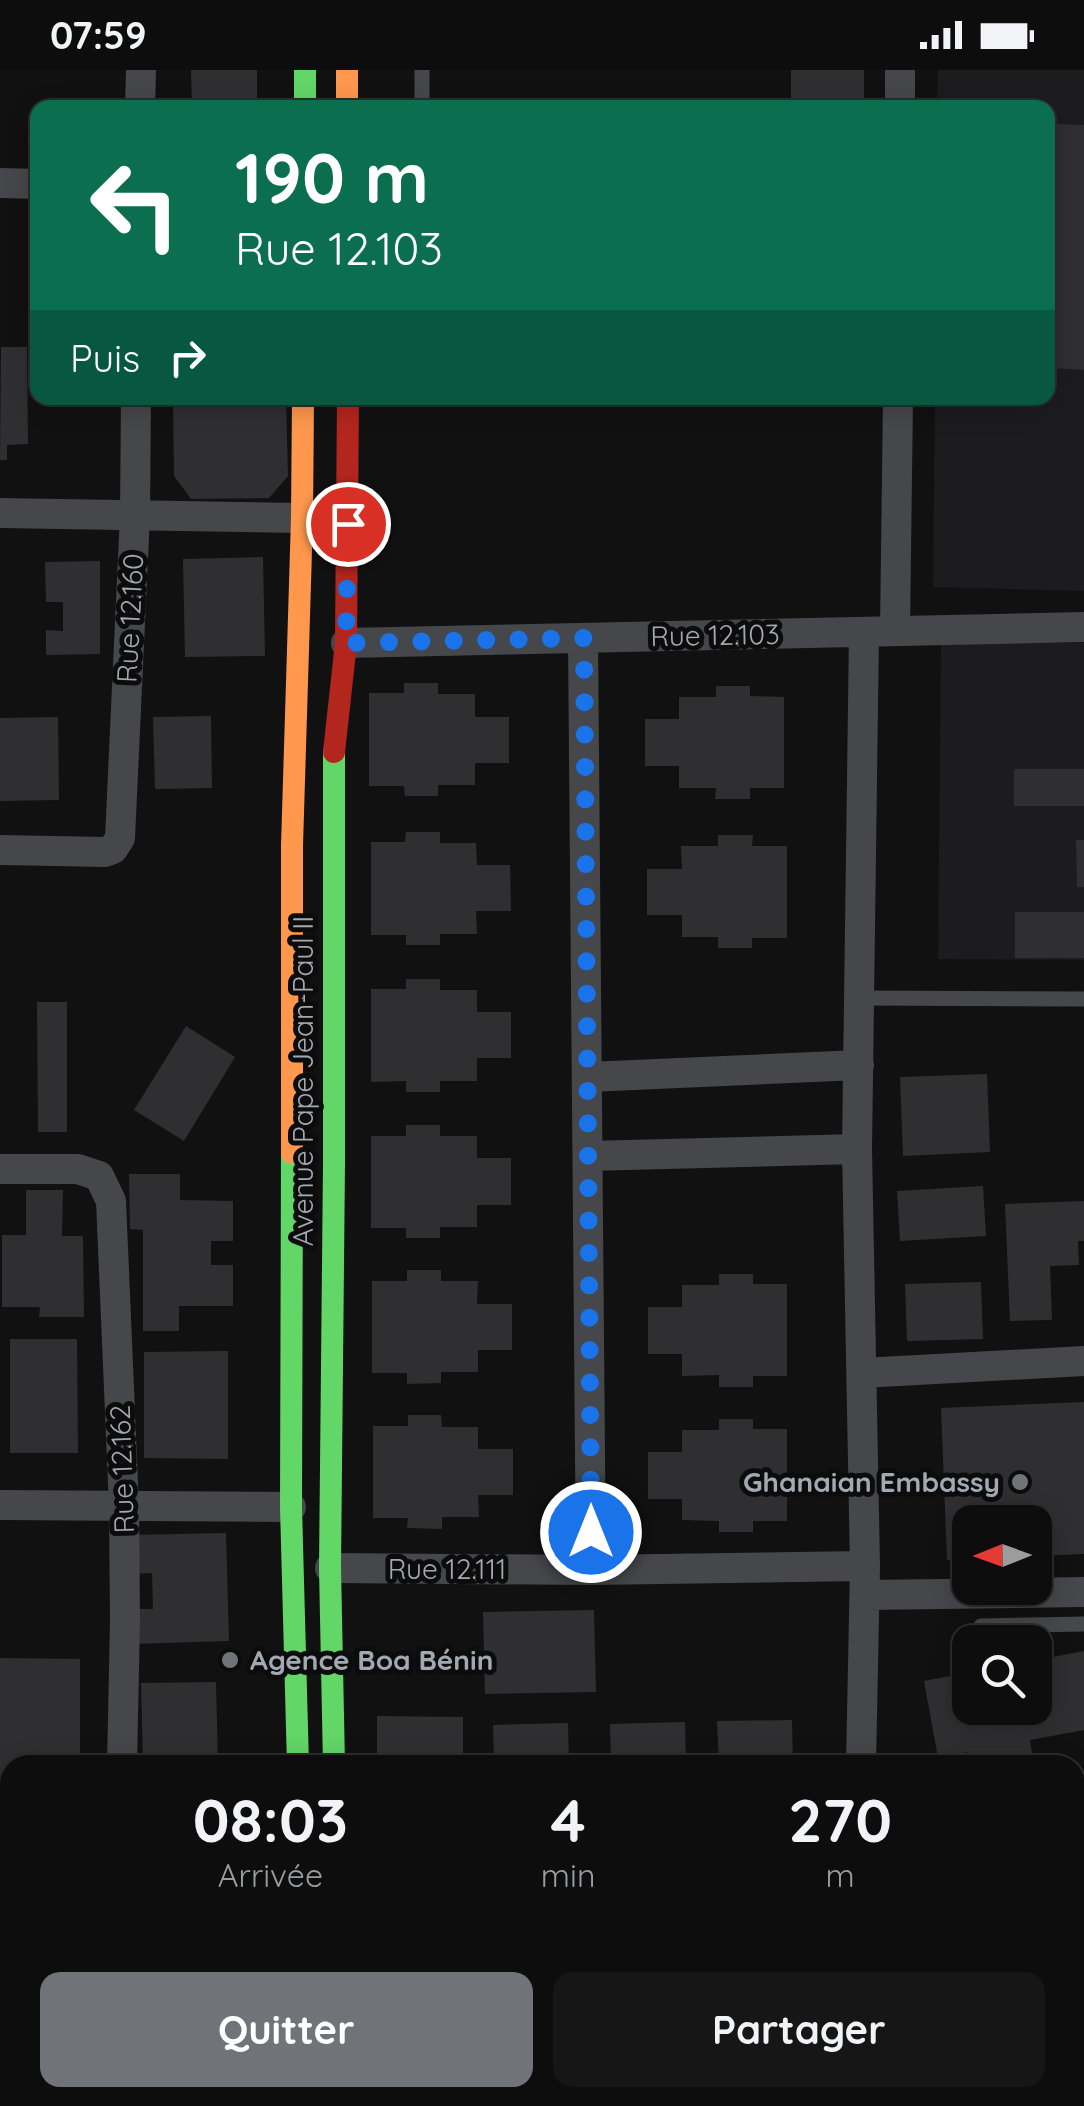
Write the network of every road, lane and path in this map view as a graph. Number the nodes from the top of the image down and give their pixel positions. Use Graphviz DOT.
graph roads {
  1 [pos="141,70"];
  2 [pos="306,70"];
  3 [pos="347,70"];
  4 [pos="422,70"];
  5 [pos="900,70"];
  6 [pos="140,100"];
  7 [pos="305,100"];
  8 [pos="347,100"];
  9 [pos="422,100"];
  10 [pos="900,100"];
  11 [pos="0,183"];
  12 [pos="30,184"];
  13 [pos="136,405"];
  14 [pos="303,405"];
  15 [pos="348,405"];
  16 [pos="898,405"];
  17 [pos="0,513"];
  18 [pos="135,515"];
  19 [pos="302,518"];
  20 [pos="1084,627"];
  21 [pos="895,631"];
  22 [pos="864,632"];
  23 [pos="584,638"];
  24 [pos="346,643"];
  25 [pos="0,850"];
  26 [pos="860,998"];
  27 [pos="1084,1000"];
  28 [pos="859,1065"];
  29 [pos="588,1077"];
  30 [pos="858,1148"];
  31 [pos="588,1156"];
  32 [pos="0,1169"];
  33 [pos="1084,1360"];
  34 [pos="862,1374"];
  35 [pos="0,1505"];
  36 [pos="124,1506"];
  37 [pos="291,1508"];
  38 [pos="330,1568"];
  39 [pos="592,1570"];
  40 [pos="865,1580"];
  41 [pos="1084,1592"];
  42 [pos="1084,1624"];
  43 [pos="1032,1625"];
  44 [pos="122,1755"];
  45 [pos="298,1755"];
  46 [pos="334,1755"];
  47 [pos="862,1755"];
  1 -- 6 [label="street"];
  2 -- 7 [label="main road"];
  3 -- 8 [label="main road"];
  4 -- 9 [label="lane"];
  5 -- 10 [label="street"];
  11 -- 12 [label="street"];
  13 -- 18 [label="street, Rue 12.160"];
  14 -- 19 [label="main road, Avenue Pape Jean-Paul II"];
  15 -- 24 [label="main road, Avenue Pape Jean-Paul II"];
  16 -- 21 [label="street"];
  17 -- 18 [label="street"];
  18 -- 19 [label="street"];
  18 -- 25 [label="street, Rue 12.160"];
  19 -- 37 [label="main road, Avenue Pape Jean-Paul II"];
  20 -- 21 [label="street, Rue 12.103"];
  21 -- 22 [label="street, Rue 12.103"];
  22 -- 23 [label="street, Rue 12.103"];
  22 -- 26 [label="street"];
  23 -- 24 [label="street, Rue 12.103"];
  23 -- 29 [label="street"];
  24 -- 38 [label="main road, Avenue Pape Jean-Paul II"];
  26 -- 27 [label="lane"];
  26 -- 28 [label="street"];
  28 -- 29 [label="street"];
  28 -- 30 [label="street"];
  29 -- 31 [label="street"];
  30 -- 31 [label="street"];
  30 -- 34 [label="street"];
  31 -- 39 [label="street"];
  32 -- 36 [label="street, Rue 12.162"];
  33 -- 34 [label="street"];
  34 -- 40 [label="street"];
  35 -- 36 [label="street"];
  36 -- 37 [label="street"];
  36 -- 44 [label="street, Rue 12.162"];
  37 -- 45 [label="main road, Avenue Pape Jean-Paul II"];
  38 -- 39 [label="street, Rue 12.111"];
  38 -- 46 [label="main road, Avenue Pape Jean-Paul II"];
  39 -- 40 [label="street, Rue 12.111"];
  40 -- 41 [label="street, Rue 12.111"];
  40 -- 47 [label="street"];
  42 -- 43 [label="lane"];
}
